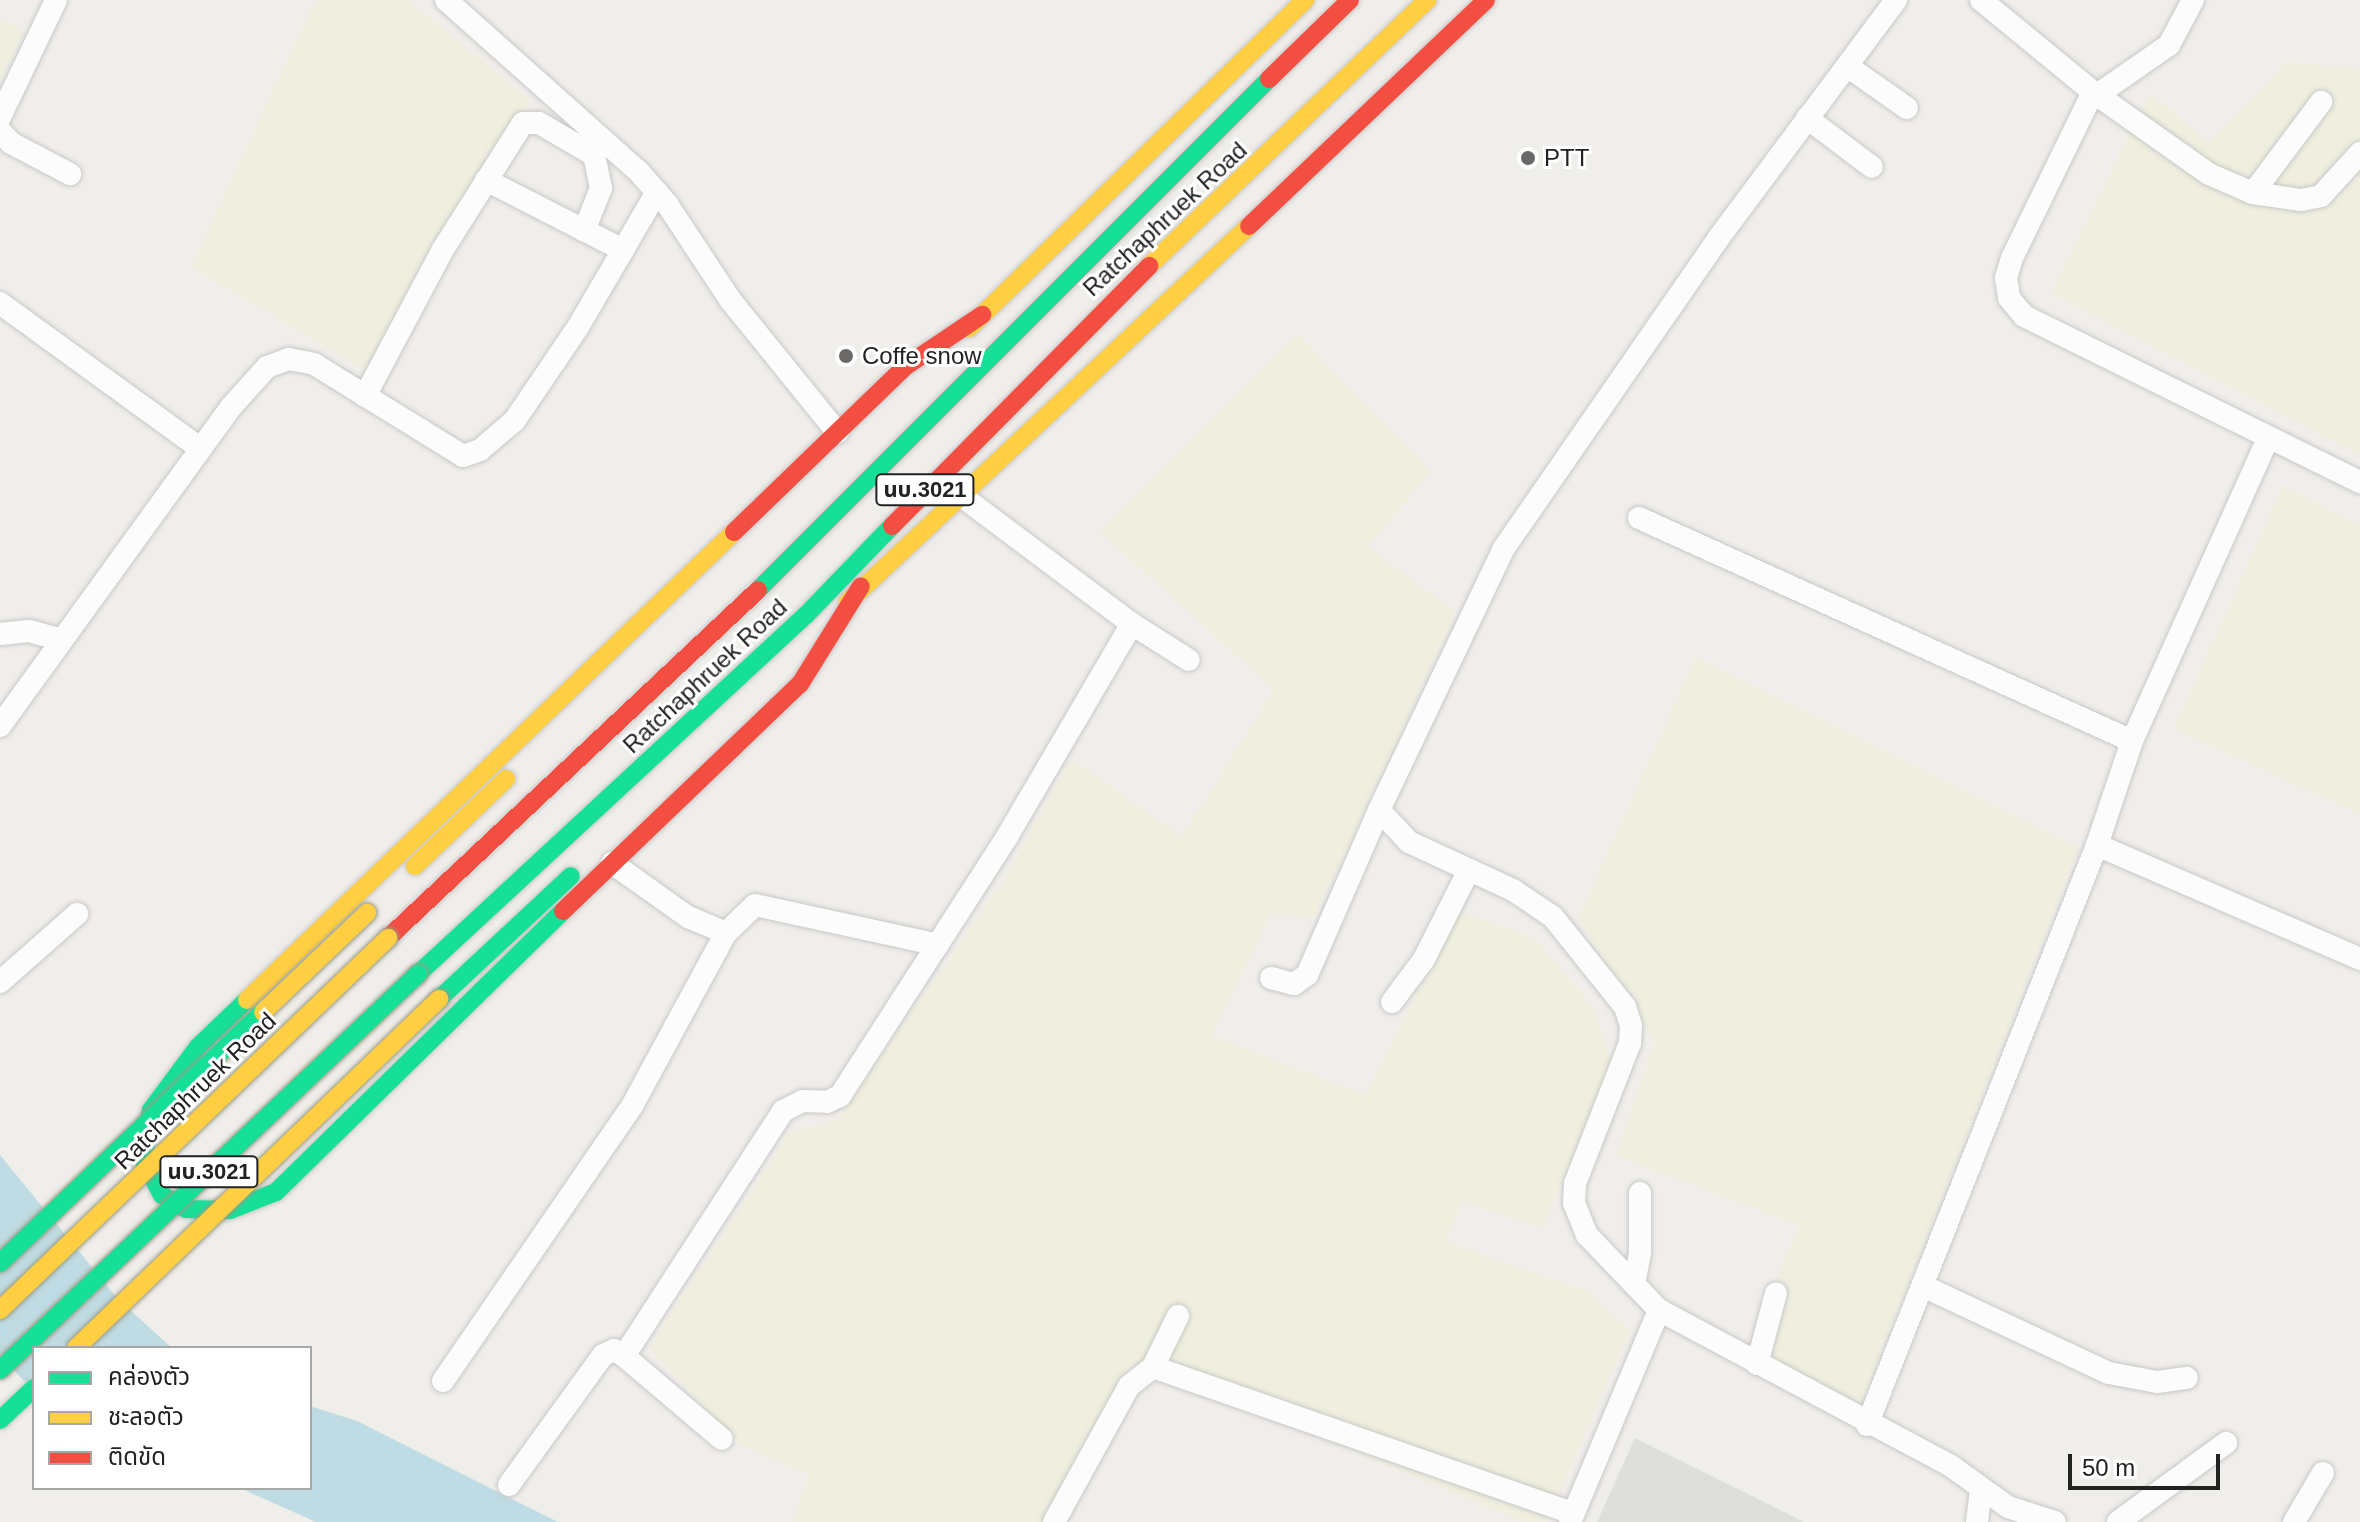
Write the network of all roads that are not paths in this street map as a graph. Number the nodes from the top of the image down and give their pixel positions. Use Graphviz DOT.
graph roads {
  1 [pos="56,0"];
  2 [pos="446,0"];
  3 [pos="1305,0"];
  4 [pos="1350,0"];
  5 [pos="1427,0"];
  6 [pos="1486,0"];
  7 [pos="1896,0"];
  8 [pos="1981,0"];
  9 [pos="2193,0"];
  10 [pos="1847,66"];
  11 [pos="2095,94"];
  12 [pos="2321,102"];
  13 [pos="1907,108"];
  14 [pos="0,117"];
  15 [pos="1807,118"];
  16 [pos="0,131"];
  17 [pos="2360,153"];
  18 [pos="1872,167"];
  19 [pos="70,174"];
  20 [pos="486,180"];
  21 [pos="657,192"];
  22 [pos="2253,193"];
  23 [pos="584,231"];
  24 [pos="623,250"];
  25 [pos="0,303"];
  26 [pos="982,315"];
  27 [pos="365,396"];
  28 [pos="837,432"];
  29 [pos="2268,438"];
  30 [pos="201,449"];
  31 [pos="2360,482"];
  32 [pos="960,495"];
  33 [pos="1639,518"];
  34 [pos="861,586"];
  35 [pos="1132,624"];
  36 [pos="0,634"];
  37 [pos="62,640"];
  38 [pos="1189,660"];
  39 [pos="0,726"];
  40 [pos="2132,741"];
  41 [pos="1379,810"];
  42 [pos="2097,845"];
  43 [pos="612,863"];
  44 [pos="1469,870"];
  45 [pos="77,914"];
  46 [pos="726,933"];
  47 [pos="938,945"];
  48 [pos="2360,959"];
  49 [pos="5,969"];
  50 [pos="1271,978"];
  51 [pos="1392,1002"];
  52 [pos="1640,1193"];
  53 [pos="0,1263"];
  54 [pos="1634,1284"];
  55 [pos="1923,1286"];
  56 [pos="1776,1293"];
  57 [pos="0,1310"];
  58 [pos="1659,1310"];
  59 [pos="1178,1316"];
  60 [pos="78,1346"];
  61 [pos="624,1356"];
  62 [pos="1757,1364"];
  63 [pos="1153,1367"];
  64 [pos="0,1370"];
  65 [pos="2187,1378"];
  66 [pos="443,1381"];
  67 [pos="32,1390"];
  68 [pos="0,1420"];
  69 [pos="1867,1425"];
  70 [pos="722,1439"];
  71 [pos="2226,1443"];
  72 [pos="2323,1473"];
  73 [pos="509,1485"];
  74 [pos="1981,1491"];
  75 [pos="1571,1517"];
  76 [pos="1054,1522"];
  77 [pos="1977,1522"];
  78 [pos="2055,1522"];
  79 [pos="2118,1522"];
  80 [pos="2294,1522"];
  1 -- 14 [label="street"];
  2 -- 21 [label="street"];
  3 -- 26 [label="main road, Ratchaphruek Road / นบ.3021"];
  4 -- 57 [label="main road, Ratchaphruek Road / นบ.3021, bridge"];
  5 -- 64 [label="main road, Ratchaphruek Road / นบ.3021, bridge"];
  6 -- 32 [label="main road, Ratchaphruek Road / นบ.3021"];
  7 -- 10 [label="street"];
  8 -- 11 [label="street"];
  9 -- 11 [label="street"];
  10 -- 13 [label="street"];
  10 -- 15 [label="street"];
  11 -- 22 [label="street"];
  11 -- 29 [label="street"];
  12 -- 22 [label="street"];
  15 -- 18 [label="street"];
  15 -- 41 [label="street"];
  16 -- 19 [label="street"];
  17 -- 22 [label="street"];
  20 -- 23 [label="street"];
  20 -- 23 [label="street"];
  20 -- 27 [label="street"];
  21 -- 24 [label="street"];
  21 -- 28 [label="street"];
  23 -- 24 [label="street"];
  24 -- 27 [label="street"];
  25 -- 30 [label="street"];
  26 -- 28 [label="main road"];
  26 -- 53 [label="main road, Ratchaphruek Road / นบ.3021, bridge"];
  27 -- 30 [label="street"];
  28 -- 43 [label="main road"];
  29 -- 31 [label="street"];
  29 -- 40 [label="street"];
  30 -- 37 [label="street"];
  32 -- 34 [label="main road, Ratchaphruek Road / นบ.3021"];
  32 -- 35 [label="street"];
  33 -- 40 [label="street"];
  34 -- 43 [label="main road"];
  34 -- 60 [label="main road, Ratchaphruek Road / นบ.3021, bridge"];
  35 -- 38 [label="street"];
  35 -- 47 [label="street"];
  36 -- 37 [label="street"];
  37 -- 39 [label="street"];
  40 -- 42 [label="street"];
  41 -- 44 [label="street"];
  41 -- 50 [label="street"];
  42 -- 48 [label="street"];
  42 -- 55 [label="street"];
  43 -- 46 [label="street"];
  44 -- 51 [label="street"];
  44 -- 54 [label="street"];
  45 -- 49 [label="street"];
  46 -- 47 [label="street"];
  46 -- 66 [label="street"];
  47 -- 61 [label="street"];
  52 -- 54 [label="street"];
  54 -- 58 [label="street"];
  55 -- 65 [label="street"];
  55 -- 69 [label="street"];
  56 -- 62 [label="street"];
  58 -- 62 [label="street"];
  58 -- 75 [label="street"];
  59 -- 63 [label="street"];
  61 -- 70 [label="street"];
  61 -- 73 [label="street"];
  62 -- 69 [label="street"];
  63 -- 75 [label="street"];
  63 -- 76 [label="street"];
  67 -- 68 [label="main road"];
  69 -- 74 [label="street"];
  71 -- 79 [label="street"];
  72 -- 80 [label="street"];
  74 -- 77 [label="street"];
  74 -- 78 [label="street"];
}
